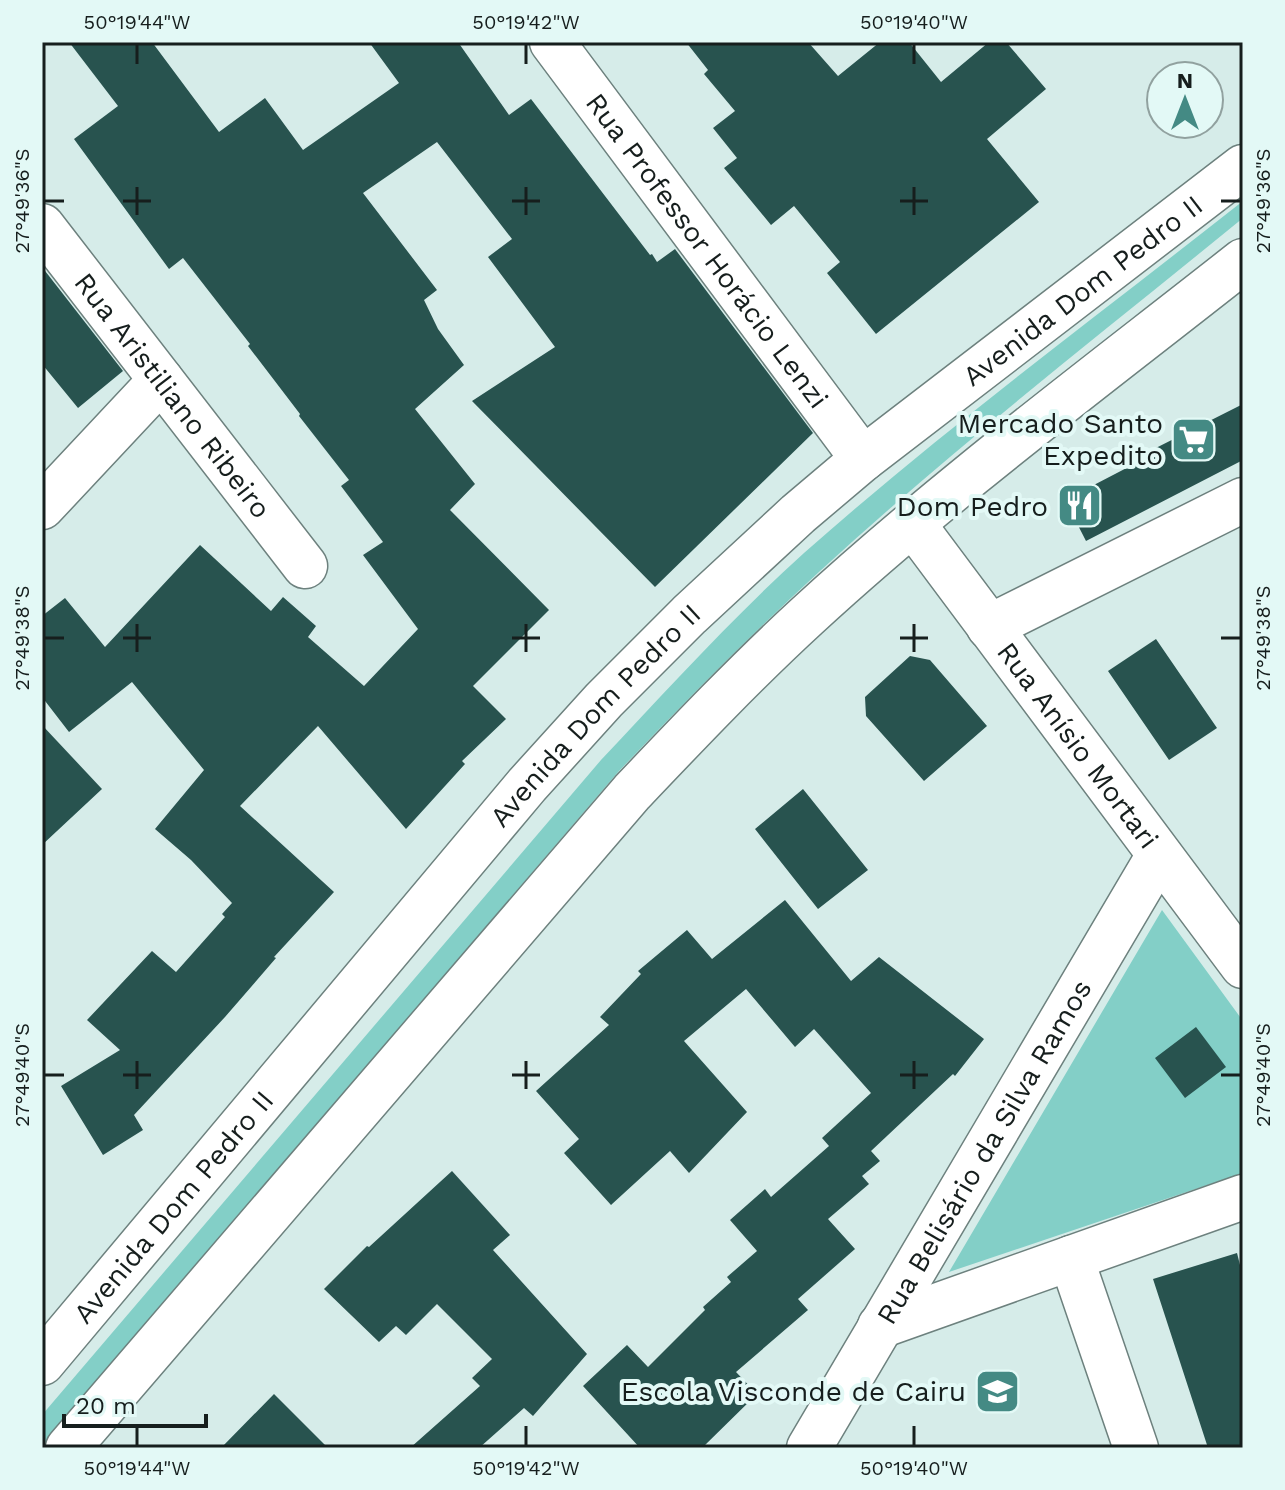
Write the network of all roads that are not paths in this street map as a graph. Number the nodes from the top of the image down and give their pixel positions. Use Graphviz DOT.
graph roads {
  1 [pos="552,42"];
  2 [pos="1243,167"];
  3 [pos="42,226"];
  4 [pos="1243,261"];
  5 [pos="161,380"];
  6 [pos="863,459"];
  7 [pos="1243,500"];
  8 [pos="42,507"];
  9 [pos="913,524"];
  10 [pos="305,566"];
  11 [pos="989,627"];
  12 [pos="1159,855"];
  13 [pos="1243,966"];
  14 [pos="1243,1197"];
  15 [pos="1071,1258"];
  16 [pos="880,1326"];
  17 [pos="44,1356"];
  18 [pos="68,1448"];
  19 [pos="809,1448"];
  20 [pos="1136,1448"];
  1 -- 6 [label="main road, Rua Professor Horácio Lenzi"];
  2 -- 6 [label="main road, Avenida Dom Pedro II"];
  3 -- 5 [label="main road, Rua Aristiliano Ribeiro"];
  4 -- 9 [label="main road"];
  5 -- 8 [label="main road"];
  5 -- 10 [label="main road, Rua Aristiliano Ribeiro"];
  6 -- 17 [label="main road, Avenida Dom Pedro II"];
  7 -- 11 [label="main road"];
  9 -- 11 [label="main road, Rua Anísio Mortari"];
  9 -- 18 [label="main road"];
  11 -- 12 [label="main road, Rua Anísio Mortari"];
  12 -- 13 [label="main road, Rua Anísio Mortari"];
  12 -- 16 [label="main road, Rua Belisário da Silva Ramos"];
  14 -- 15 [label="main road"];
  15 -- 16 [label="main road"];
  15 -- 20 [label="main road"];
  16 -- 19 [label="main road, Rua Belisário da Silva Ramos"];
}
